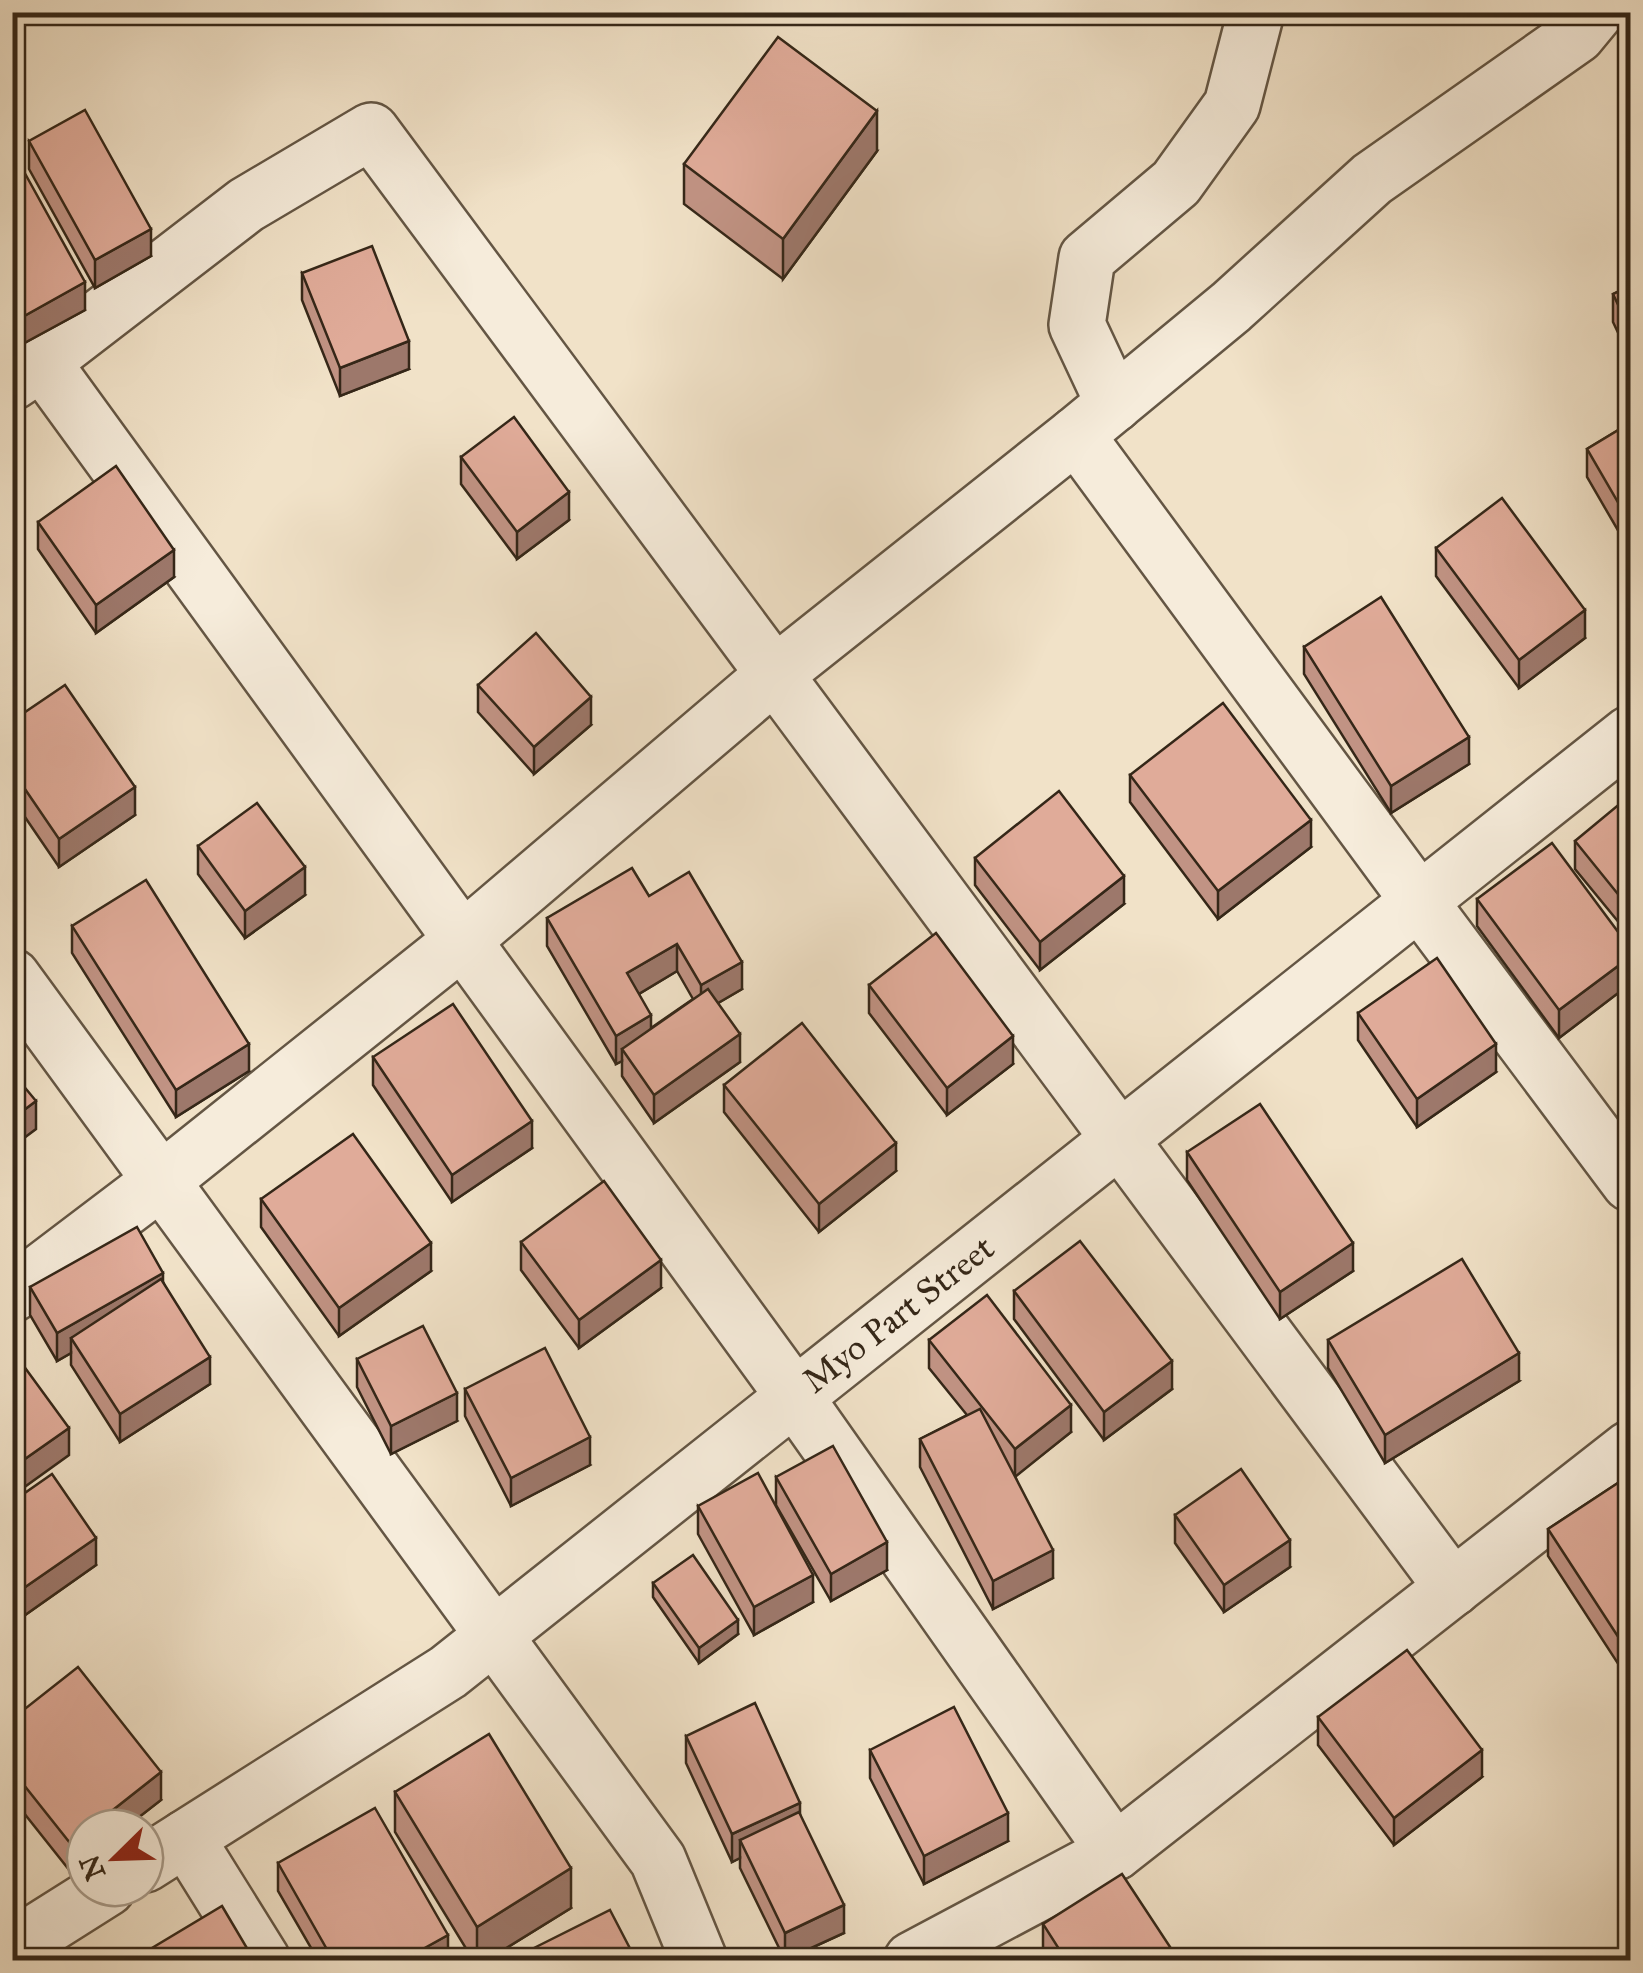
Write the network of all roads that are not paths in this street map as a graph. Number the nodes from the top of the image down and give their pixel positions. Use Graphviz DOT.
graph roads {
  1 [pos="1256,12"];
  2 [pos="1596,12"];
  3 [pos="27,372"];
  4 [pos="1095,420"];
  5 [pos="774,674"];
  6 [pos="1630,734"];
  7 [pos="1419,901"];
  8 [pos="463,940"];
  9 [pos="12,977"];
  10 [pos="1119,1138"];
  11 [pos="161,1181"];
  12 [pos="1630,1183"];
  13 [pos="12,1294"];
  14 [pos="794,1396"];
  15 [pos="1630,1449"];
  16 [pos="1453,1588"];
  17 [pos="493,1636"];
  18 [pos="166,1851"];
  19 [pos="1114,1852"];
  20 [pos="75,1908"];
  21 [pos="12,1948"];
  22 [pos="262,1960"];
  23 [pos="699,1960"];
  24 [pos="912,1960"];
  1 -- 4 [label="street"];
  2 -- 4 [label="street"];
  3 -- 5 [label="street"];
  3 -- 8 [label="street"];
  4 -- 5 [label="street"];
  4 -- 7 [label="street"];
  5 -- 8 [label="street"];
  5 -- 10 [label="street"];
  6 -- 7 [label="street, Myo Part Street"];
  7 -- 10 [label="street, Myo Part Street"];
  7 -- 12 [label="street"];
  8 -- 11 [label="street"];
  8 -- 14 [label="street"];
  9 -- 11 [label="street"];
  10 -- 14 [label="street, Myo Part Street"];
  10 -- 16 [label="street"];
  11 -- 13 [label="street"];
  11 -- 17 [label="street"];
  14 -- 17 [label="street, Myo Part Street"];
  14 -- 19 [label="street"];
  15 -- 16 [label="street"];
  16 -- 19 [label="street"];
  17 -- 18 [label="street, Myo Part Street"];
  17 -- 23 [label="street"];
  18 -- 22 [label="street"];
  19 -- 24 [label="street"];
  20 -- 21 [label="street"];
}
